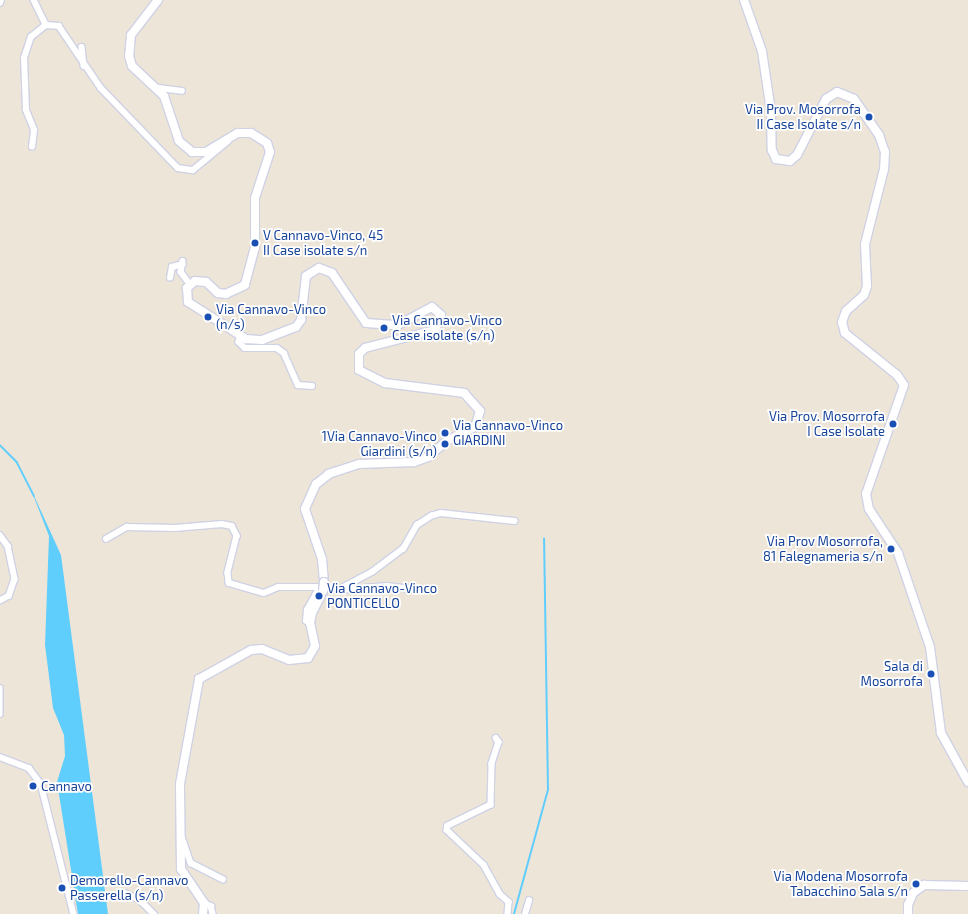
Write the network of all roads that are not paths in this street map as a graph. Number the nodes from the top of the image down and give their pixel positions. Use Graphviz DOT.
graph roads {
  1 [pos="34,0"];
  2 [pos="158,0"];
  3 [pos="744,0"];
  4 [pos="46,25"];
  5 [pos="82,47"];
  6 [pos="84,66"];
  7 [pos="158,88"];
  8 [pos="182,90"];
  9 [pos="232,137"];
  10 [pos="32,147"];
  11 [pos="170,278"];
  12 [pos="190,284"];
  13 [pos="241,335"];
  14 [pos="312,386"];
  15 [pos="515,521"];
  16 [pos="0,535"];
  17 [pos="106,539"];
  18 [pos="322,587"];
  19 [pos="338,590"];
  20 [pos="419,590"];
  21 [pos="0,601"];
  22 [pos="0,688"];
  23 [pos="0,714"];
  24 [pos="496,738"];
  25 [pos="0,757"];
  26 [pos="968,782"];
  27 [pos="181,834"];
  28 [pos="223,879"];
  29 [pos="968,886"];
  30 [pos="125,893"];
  31 [pos="529,901"];
  32 [pos="204,903"];
  33 [pos="74,914"];
  34 [pos="154,914"];
  35 [pos="203,914"];
  36 [pos="213,914"];
  37 [pos="508,914"];
  38 [pos="525,914"];
  39 [pos="908,914"];
  1 -- 4 [label="street"];
  2 -- 7 [label="street"];
  3 -- 26 [label="street"];
  4 -- 6 [label="street"];
  4 -- 10 [label="street"];
  5 -- 6 [label="street"];
  6 -- 9 [label="street"];
  7 -- 8 [label="street"];
  7 -- 9 [label="street"];
  9 -- 12 [label="street"];
  11 -- 12 [label="street"];
  12 -- 13 [label="street"];
  13 -- 14 [label="street"];
  13 -- 18 [label="street"];
  15 -- 19 [label="street"];
  16 -- 21 [label="street"];
  17 -- 18 [label="street"];
  18 -- 19 [label="street"];
  18 -- 27 [label="street"];
  19 -- 20 [label="street"];
  22 -- 23 [label="street"];
  24 -- 37 [label="street"];
  25 -- 33 [label="street"];
  27 -- 28 [label="street"];
  27 -- 32 [label="street"];
  29 -- 39 [label="street"];
  30 -- 34 [label="street"];
  31 -- 38 [label="street"];
  32 -- 35 [label="street"];
  32 -- 36 [label="street"];
}
